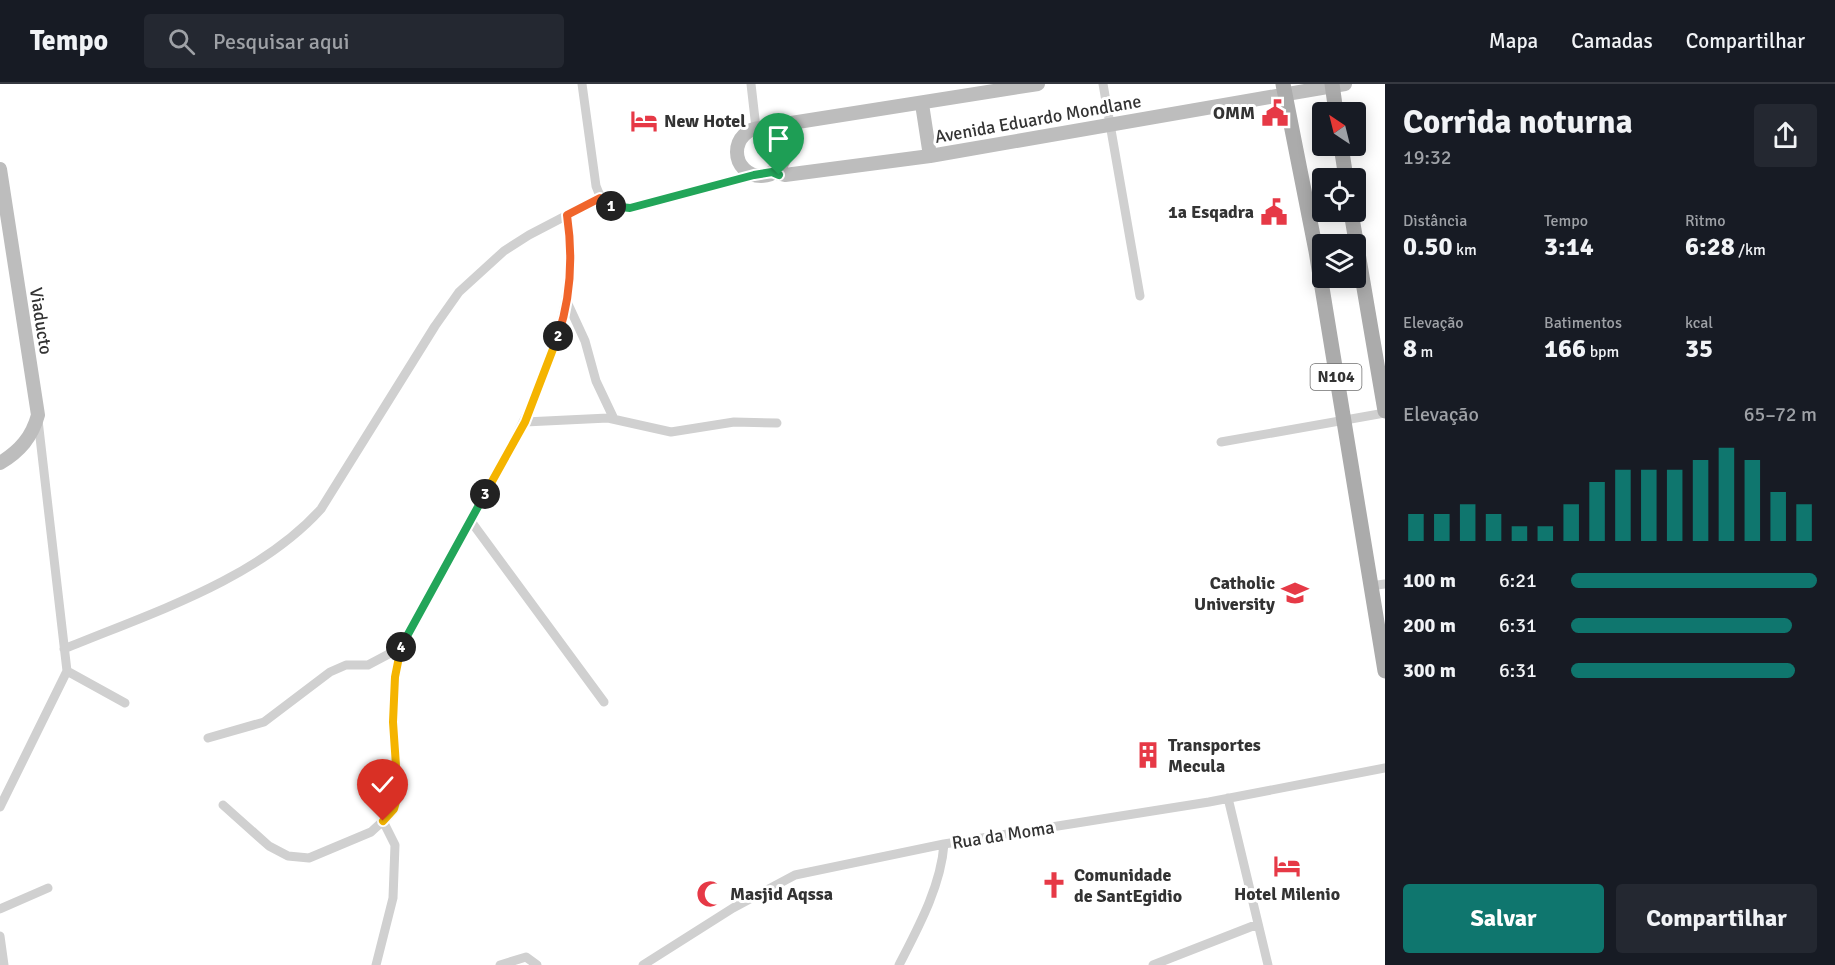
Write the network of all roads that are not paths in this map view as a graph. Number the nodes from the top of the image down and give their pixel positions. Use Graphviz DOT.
graph roads {
  1 [pos="582,84"];
  2 [pos="751,84"];
  3 [pos="1038,84"];
  4 [pos="1103,84"];
  5 [pos="1336,85"];
  6 [pos="1284,90"];
  7 [pos="1336,102"];
  8 [pos="922,104"];
  9 [pos="1110,125"];
  10 [pos="756,128"];
  11 [pos="772,130"];
  12 [pos="930,156"];
  13 [pos="0,169"];
  14 [pos="772,172"];
  15 [pos="754,175"];
  16 [pos="600,198"];
  17 [pos="5,205"];
  18 [pos="567,215"];
  19 [pos="0,224"];
  20 [pos="1315,234"];
  21 [pos="1324,288"];
  22 [pos="1363,288"];
  23 [pos="1140,296"];
  24 [pos="567,302"];
  25 [pos="1385,412"];
  26 [pos="38,415"];
  27 [pos="614,419"];
  28 [pos="1343,419"];
  29 [pos="525,422"];
  30 [pos="777,423"];
  31 [pos="1221,442"];
  32 [pos="0,462"];
  33 [pos="470,520"];
  34 [pos="1378,585"];
  35 [pos="402,647"];
  36 [pos="64,649"];
  37 [pos="66,671"];
  38 [pos="1385,671"];
  39 [pos="604,702"];
  40 [pos="124,703"];
  41 [pos="208,738"];
  42 [pos="1385,768"];
  43 [pos="1228,798"];
  44 [pos="223,805"];
  45 [pos="0,807"];
  46 [pos="383,821"];
  47 [pos="944,844"];
  48 [pos="48,888"];
  49 [pos="0,909"];
  50 [pos="1258,924"];
  51 [pos="0,936"];
  52 [pos="4,965"];
  53 [pos="376,965"];
  54 [pos="500,965"];
  55 [pos="537,965"];
  56 [pos="643,965"];
  57 [pos="899,965"];
  58 [pos="1153,965"];
  59 [pos="1268,965"];
  1 -- 16 [label="street"];
  2 -- 10 [label="street"];
  3 -- 8 [label="main road, Avenida Eduardo Mondlane"];
  4 -- 9 [label="street"];
  5 -- 6 [label="main road, Avenida Eduardo Mondlane"];
  5 -- 7 [label="main road"];
  6 -- 9 [label="main road, Avenida Eduardo Mondlane"];
  6 -- 20 [label="main road, N104"];
  8 -- 11 [label="main road, Avenida Eduardo Mondlane"];
  8 -- 12 [label="main road"];
  9 -- 12 [label="main road, Avenida Eduardo Mondlane"];
  9 -- 23 [label="street"];
  10 -- 11 [label="main road"];
  10 -- 15 [label="main road"];
  11 -- 14 [label="main road"];
  12 -- 14 [label="main road, Avenida Eduardo Mondlane"];
  13 -- 17 [label="main road, Viaducto"];
  14 -- 15 [label="main road"];
  15 -- 16 [label="street"];
  16 -- 18 [label="street"];
  17 -- 19 [label="street"];
  17 -- 26 [label="main road, Viaducto"];
  18 -- 24 [label="street"];
  18 -- 36 [label="street"];
  21 -- 28 [label="main road, N104"];
  22 -- 25 [label="main road, N104"];
  24 -- 27 [label="street"];
  24 -- 29 [label="street"];
  25 -- 28 [label="street"];
  26 -- 32 [label="main road"];
  26 -- 36 [label="street"];
  27 -- 29 [label="street"];
  27 -- 30 [label="street"];
  28 -- 31 [label="street"];
  28 -- 34 [label="main road, N104"];
  29 -- 33 [label="street"];
  33 -- 35 [label="street"];
  33 -- 39 [label="street"];
  34 -- 38 [label="main road, N104"];
  35 -- 41 [label="street"];
  35 -- 46 [label="street"];
  36 -- 37 [label="street"];
  37 -- 40 [label="street"];
  37 -- 45 [label="street"];
  42 -- 43 [label="street, Rua da Moma"];
  43 -- 47 [label="street, Rua da Moma"];
  43 -- 50 [label="street"];
  44 -- 46 [label="street"];
  46 -- 53 [label="street"];
  47 -- 56 [label="street, Rua da Moma"];
  47 -- 57 [label="street"];
  48 -- 49 [label="street"];
  50 -- 58 [label="street"];
  50 -- 59 [label="street"];
  51 -- 52 [label="street"];
  54 -- 55 [label="street"];
}
